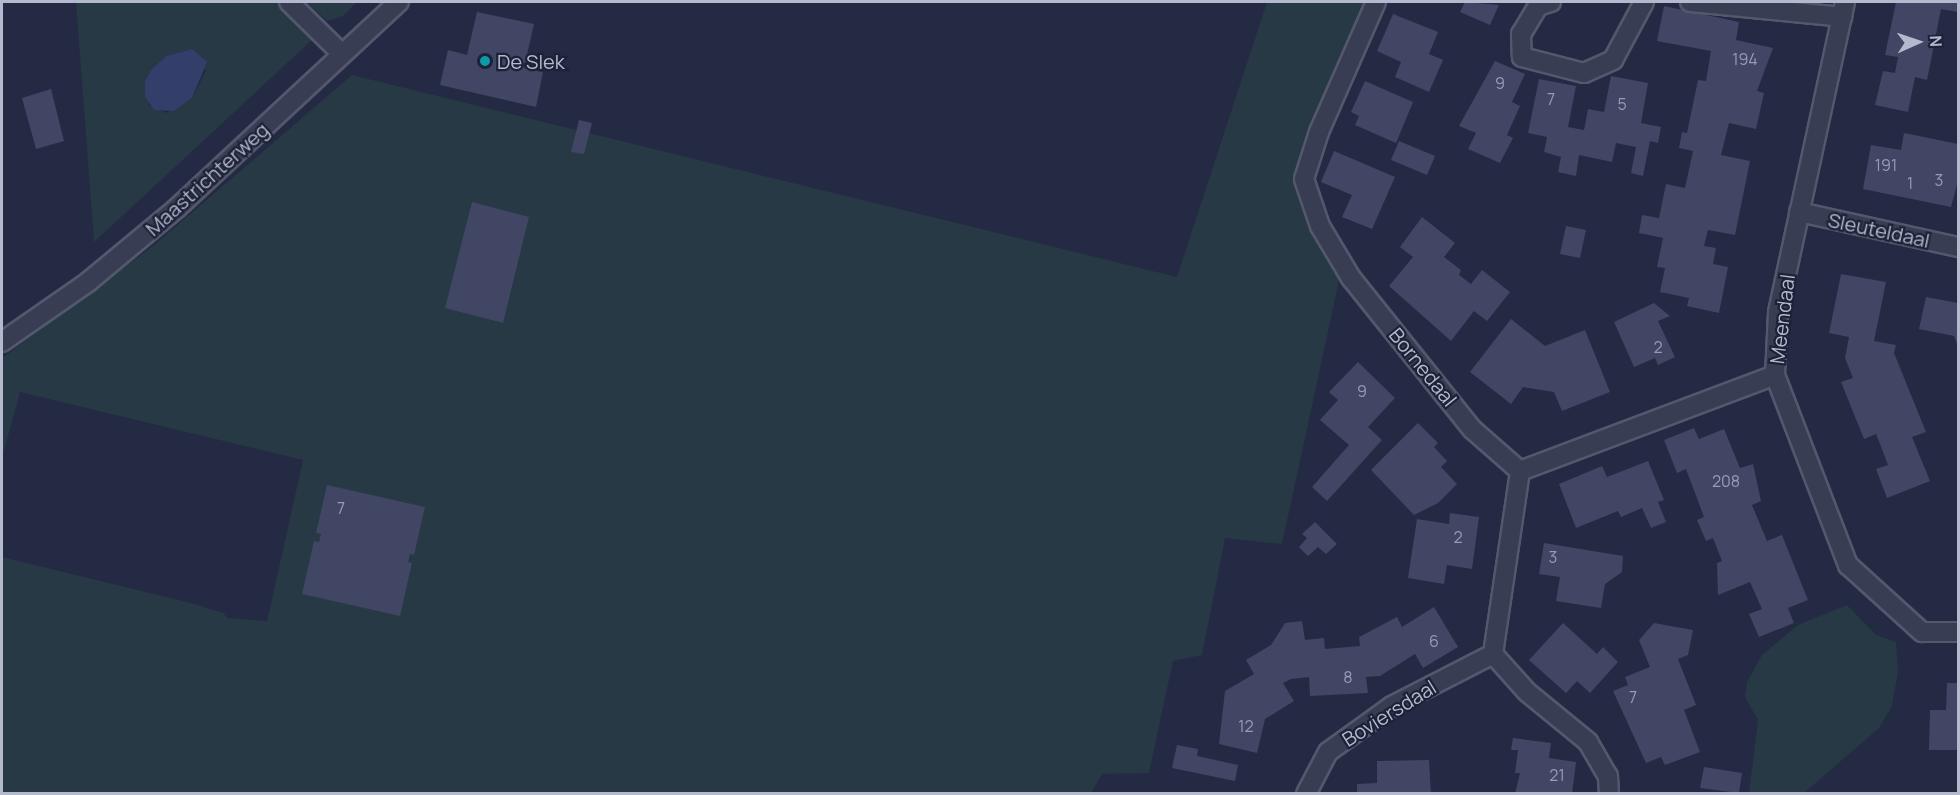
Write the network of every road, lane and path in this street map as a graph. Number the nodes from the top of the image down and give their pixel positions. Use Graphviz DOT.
graph roads {
  1 [pos="290,2"];
  2 [pos="399,2"];
  3 [pos="1376,2"];
  4 [pos="1551,2"];
  5 [pos="1644,2"];
  6 [pos="1690,2"];
  7 [pos="1843,9"];
  8 [pos="342,54"];
  9 [pos="1799,212"];
  10 [pos="1959,247"];
  11 [pos="2,342"];
  12 [pos="1775,375"];
  13 [pos="1520,471"];
  14 [pos="1959,632"];
  15 [pos="1492,654"];
  16 [pos="1306,794"];
  17 [pos="1609,794"];
  1 -- 8 [label="street"];
  2 -- 8 [label="street, Maastrichterweg"];
  3 -- 13 [label="street, Bornedaal"];
  4 -- 5 [label="street"];
  6 -- 7 [label="street"];
  7 -- 9 [label="street, Meendaal"];
  8 -- 11 [label="street, Maastrichterweg"];
  9 -- 10 [label="street, Sleuteldaal"];
  9 -- 12 [label="street, Meendaal"];
  12 -- 13 [label="street"];
  12 -- 14 [label="street, Meendaal"];
  13 -- 15 [label="street"];
  15 -- 16 [label="street, Boviersdaal"];
  15 -- 17 [label="street"];
}
